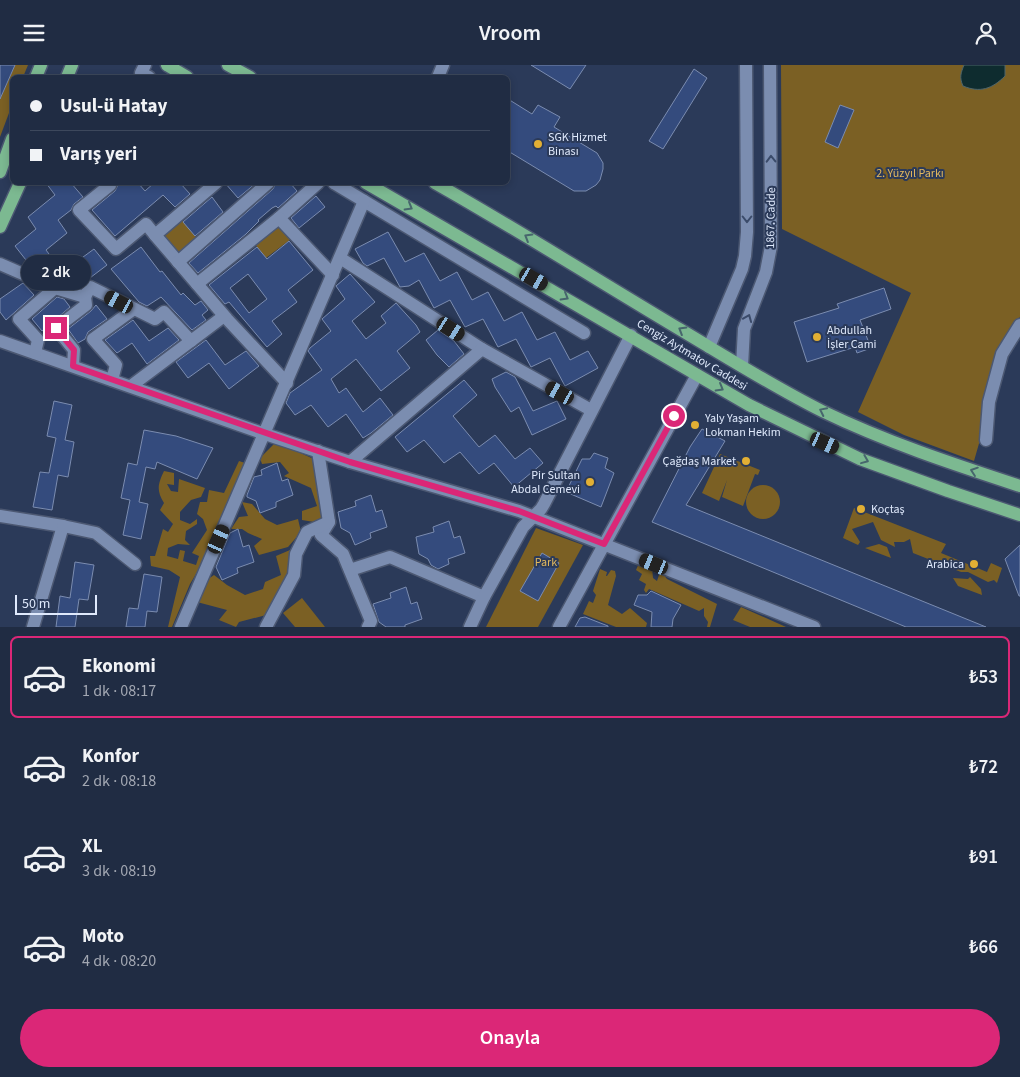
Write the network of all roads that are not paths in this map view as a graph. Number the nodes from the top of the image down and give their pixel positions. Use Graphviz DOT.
graph roads {
  1 [pos="145,65"];
  2 [pos="166,65"];
  3 [pos="228,65"];
  4 [pos="746,65"];
  5 [pos="770,65"];
  6 [pos="145,75"];
  7 [pos="184,75"];
  8 [pos="246,75"];
  9 [pos="10,144"];
  10 [pos="0,172"];
  11 [pos="19,185"];
  12 [pos="110,185"];
  13 [pos="214,185"];
  14 [pos="266,185"];
  15 [pos="316,185"];
  16 [pos="337,185"];
  17 [pos="369,185"];
  18 [pos="438,185"];
  19 [pos="364,201"];
  20 [pos="279,218"];
  21 [pos="0,227"];
  22 [pos="155,235"];
  23 [pos="340,257"];
  24 [pos="178,262"];
  25 [pos="0,264"];
  26 [pos="333,275"];
  27 [pos="197,284"];
  28 [pos="55,288"];
  29 [pos="85,297"];
  30 [pos="134,309"];
  31 [pos="224,316"];
  32 [pos="1020,325"];
  33 [pos="584,333"];
  34 [pos="631,335"];
  35 [pos="0,341"];
  36 [pos="191,341"];
  37 [pos="708,347"];
  38 [pos="482,349"];
  39 [pos="35,353"];
  40 [pos="73,366"];
  41 [pos="742,366"];
  42 [pos="697,375"];
  43 [pos="112,380"];
  44 [pos="287,383"];
  45 [pos="131,386"];
  46 [pos="591,410"];
  47 [pos="265,434"];
  48 [pos="986,440"];
  49 [pos="318,451"];
  50 [pos="350,462"];
  51 [pos="1020,486"];
  52 [pos="1020,515"];
  53 [pos="0,516"];
  54 [pos="533,516"];
  55 [pos="329,522"];
  56 [pos="63,526"];
  57 [pos="604,544"];
  58 [pos="135,564"];
  59 [pos="350,570"];
  60 [pos="484,597"];
  61 [pos="33,627"];
  62 [pos="181,627"];
  63 [pos="266,627"];
  64 [pos="368,627"];
  65 [pos="470,627"];
  66 [pos="559,627"];
  67 [pos="814,627"];
  1 -- 6 [label="street"];
  2 -- 7 [label="main road"];
  3 -- 8 [label="main road"];
  4 -- 37 [label="street, 1867. Cadde, one-way"];
  41 -- 5 [label="street, 1867. Cadde, one-way"];
  9 -- 10 [label="main road"];
  11 -- 21 [label="main road"];
  12 -- 22 [label="street"];
  13 -- 22 [label="street"];
  14 -- 24 [label="street"];
  15 -- 20 [label="street"];
  16 -- 19 [label="street"];
  17 -- 34 [label="main road, Cengiz Aytmatov Caddesi, one-way"];
  37 -- 18 [label="main road, Cengiz Aytmatov Caddesi, one-way"];
  19 -- 23 [label="street"];
  19 -- 33 [label="street"];
  20 -- 26 [label="street"];
  20 -- 27 [label="street"];
  22 -- 24 [label="street"];
  23 -- 26 [label="street"];
  23 -- 38 [label="street"];
  24 -- 27 [label="street"];
  25 -- 28 [label="street"];
  26 -- 44 [label="street"];
  27 -- 31 [label="street"];
  28 -- 29 [label="street"];
  28 -- 39 [label="street"];
  29 -- 30 [label="street"];
  29 -- 40 [label="street"];
  30 -- 36 [label="street"];
  30 -- 43 [label="street"];
  31 -- 36 [label="street"];
  31 -- 44 [label="street"];
  32 -- 48 [label="street"];
  34 -- 42 [label="main road, Cengiz Aytmatov Caddesi"];
  34 -- 46 [label="street"];
  35 -- 39 [label="street"];
  36 -- 45 [label="street"];
  37 -- 41 [label="main road, Cengiz Aytmatov Caddesi"];
  38 -- 46 [label="street"];
  38 -- 50 [label="street"];
  39 -- 40 [label="street"];
  40 -- 43 [label="street"];
  51 -- 41 [label="main road, Cengiz Aytmatov Caddesi, one-way"];
  42 -- 52 [label="main road, Cengiz Aytmatov Caddesi, one-way"];
  42 -- 57 [label="street"];
  43 -- 45 [label="street"];
  44 -- 47 [label="street"];
  45 -- 47 [label="street"];
  46 -- 54 [label="street"];
  47 -- 49 [label="street"];
  47 -- 62 [label="street"];
  49 -- 50 [label="street"];
  49 -- 55 [label="street"];
  50 -- 54 [label="street"];
  53 -- 56 [label="street"];
  54 -- 57 [label="street"];
  54 -- 60 [label="street"];
  55 -- 59 [label="street"];
  55 -- 63 [label="street"];
  56 -- 58 [label="street"];
  56 -- 61 [label="street"];
  57 -- 66 [label="street"];
  57 -- 67 [label="street"];
  59 -- 60 [label="street"];
  59 -- 64 [label="street"];
  60 -- 65 [label="street"];
}
